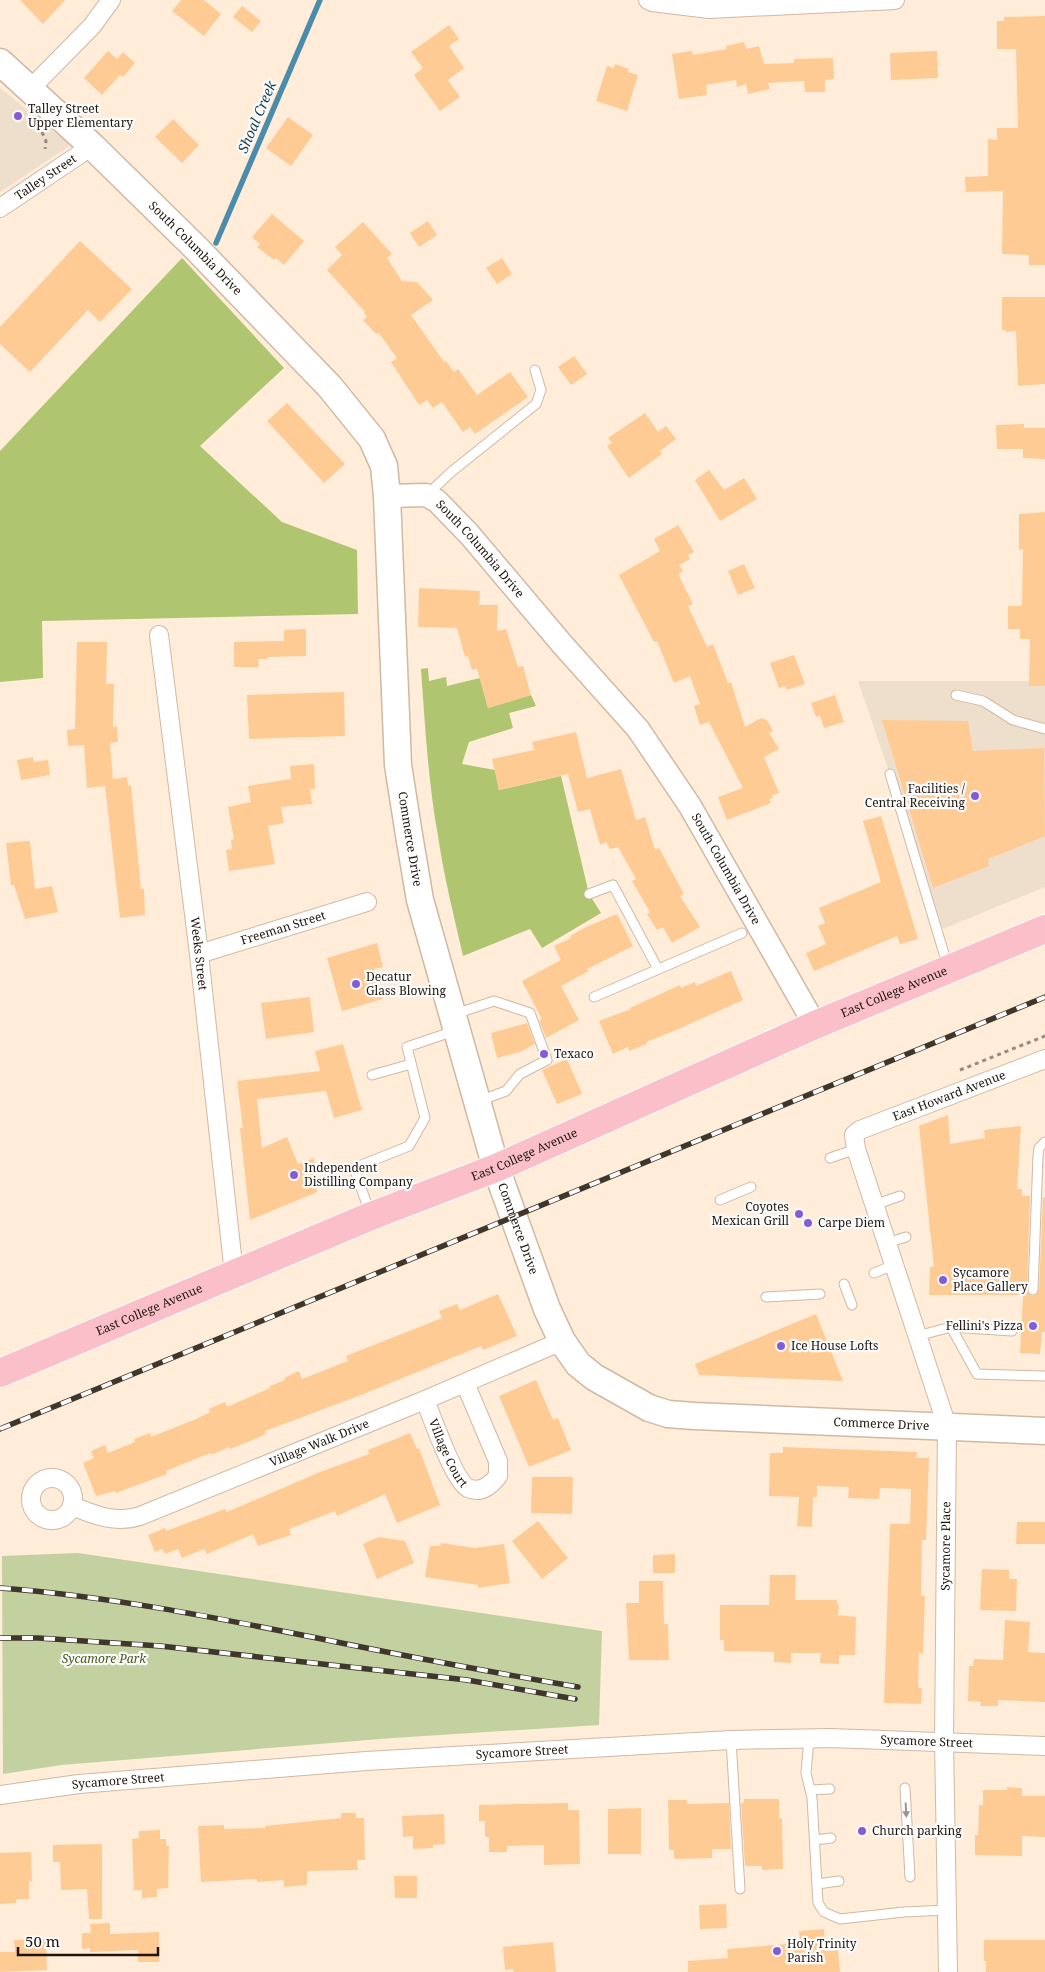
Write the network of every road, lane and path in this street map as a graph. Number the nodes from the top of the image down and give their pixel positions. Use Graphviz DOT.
graph roads {
  1 [pos="110,0"];
  2 [pos="648,0"];
  3 [pos="895,0"];
  4 [pos="0,62"];
  5 [pos="30,89"];
  6 [pos="92,146"];
  7 [pos="0,208"];
  8 [pos="535,370"];
  9 [pos="426,495"];
  10 [pos="388,496"];
  11 [pos="159,635"];
  12 [pos="956,695"];
  13 [pos="1045,729"];
  14 [pos="890,774"];
  15 [pos="589,894"];
  16 [pos="367,902"];
  17 [pos="1045,929"];
  18 [pos="742,933"];
  19 [pos="199,954"];
  20 [pos="658,969"];
  21 [pos="949,969"];
  22 [pos="594,997"];
  23 [pos="454,1022"];
  24 [pos="816,1025"];
  25 [pos="1045,1059"];
  26 [pos="411,1064"];
  27 [pos="372,1075"];
  28 [pos="477,1102"];
  29 [pos="855,1142"];
  30 [pos="1045,1142"];
  31 [pos="830,1158"];
  32 [pos="496,1168"];
  33 [pos="751,1188"];
  34 [pos="900,1196"];
  35 [pos="720,1200"];
  36 [pos="874,1205"];
  37 [pos="371,1216"];
  38 [pos="906,1237"];
  39 [pos="887,1243"];
  40 [pos="894,1265"];
  41 [pos="874,1273"];
  42 [pos="234,1274"];
  43 [pos="844,1284"];
  44 [pos="1033,1290"];
  45 [pos="820,1294"];
  46 [pos="766,1297"];
  47 [pos="852,1305"];
  48 [pos="951,1327"];
  49 [pos="1012,1331"];
  50 [pos="917,1336"];
  51 [pos="562,1342"];
  52 [pos="0,1373"];
  53 [pos="1045,1376"];
  54 [pos="466,1383"];
  55 [pos="425,1400"];
  56 [pos="947,1426"];
  57 [pos="1045,1430"];
  58 [pos="72,1506"];
  59 [pos="809,1738"];
  60 [pos="731,1740"];
  61 [pos="944,1741"];
  62 [pos="1045,1746"];
  63 [pos="905,1788"];
  64 [pos="830,1789"];
  65 [pos="810,1790"];
  66 [pos="0,1795"];
  67 [pos="830,1838"];
  68 [pos="815,1840"];
  69 [pos="910,1877"];
  70 [pos="839,1881"];
  71 [pos="817,1884"];
  72 [pos="740,1889"];
  73 [pos="947,1910"];
  74 [pos="948,1972"];
  1 -- 5 [label="street"];
  2 -- 3 [label="street"];
  4 -- 5 [label="main road, South Columbia Drive"];
  5 -- 6 [label="main road, South Columbia Drive"];
  6 -- 7 [label="street, Talley Street"];
  6 -- 10 [label="main road, South Columbia Drive"];
  8 -- 9 [label="lane"];
  9 -- 10 [label="street, South Columbia Drive"];
  9 -- 24 [label="street, South Columbia Drive"];
  10 -- 23 [label="main road, Commerce Drive"];
  11 -- 19 [label="street, Weeks Street"];
  12 -- 13 [label="lane"];
  14 -- 21 [label="lane"];
  15 -- 20 [label="lane"];
  16 -- 19 [label="street, Freeman Street"];
  17 -- 21 [label="main road, East College Avenue"];
  18 -- 20 [label="lane"];
  19 -- 42 [label="street, Weeks Street"];
  20 -- 22 [label="lane"];
  21 -- 24 [label="main road, East College Avenue"];
  23 -- 26 [label="lane"];
  23 -- 28 [label="main road, Commerce Drive"];
  23 -- 28 [label="lane"];
  24 -- 32 [label="main road, East College Avenue"];
  25 -- 29 [label="street, East Howard Avenue"];
  26 -- 27 [label="lane"];
  26 -- 37 [label="lane"];
  28 -- 32 [label="main road, Commerce Drive"];
  29 -- 31 [label="lane"];
  29 -- 36 [label="street, Sycamore Place"];
  30 -- 44 [label="lane"];
  32 -- 37 [label="main road, East College Avenue"];
  32 -- 51 [label="main road, Commerce Drive"];
  33 -- 35 [label="lane"];
  34 -- 36 [label="lane"];
  36 -- 39 [label="street, Sycamore Place"];
  37 -- 42 [label="main road, East College Avenue"];
  38 -- 39 [label="lane"];
  39 -- 40 [label="street, Sycamore Place"];
  40 -- 41 [label="lane"];
  40 -- 50 [label="street, Sycamore Place"];
  42 -- 52 [label="main road, East College Avenue"];
  43 -- 47 [label="lane"];
  45 -- 46 [label="lane"];
  48 -- 49 [label="lane"];
  48 -- 50 [label="lane"];
  48 -- 53 [label="lane"];
  50 -- 56 [label="street, Sycamore Place"];
  51 -- 54 [label="street, Village Walk Drive"];
  51 -- 56 [label="main road, Commerce Drive"];
  54 -- 55 [label="street, Village Walk Drive"];
  54 -- 55 [label="street, Village Court"];
  55 -- 58 [label="street, Village Walk Drive"];
  56 -- 57 [label="main road, Commerce Drive"];
  56 -- 61 [label="street, Sycamore Place"];
  59 -- 60 [label="street, Sycamore Street"];
  59 -- 61 [label="street, Sycamore Street"];
  59 -- 65 [label="lane"];
  60 -- 66 [label="street, Sycamore Street"];
  60 -- 72 [label="lane"];
  61 -- 62 [label="street, Sycamore Street"];
  61 -- 73 [label="street, Sycamore Place"];
  63 -- 69 [label="lane, one-way"];
  64 -- 65 [label="lane"];
  65 -- 68 [label="lane"];
  67 -- 68 [label="lane"];
  68 -- 71 [label="lane"];
  70 -- 71 [label="lane"];
  71 -- 73 [label="lane"];
  73 -- 74 [label="street, Sycamore Place"];
}
